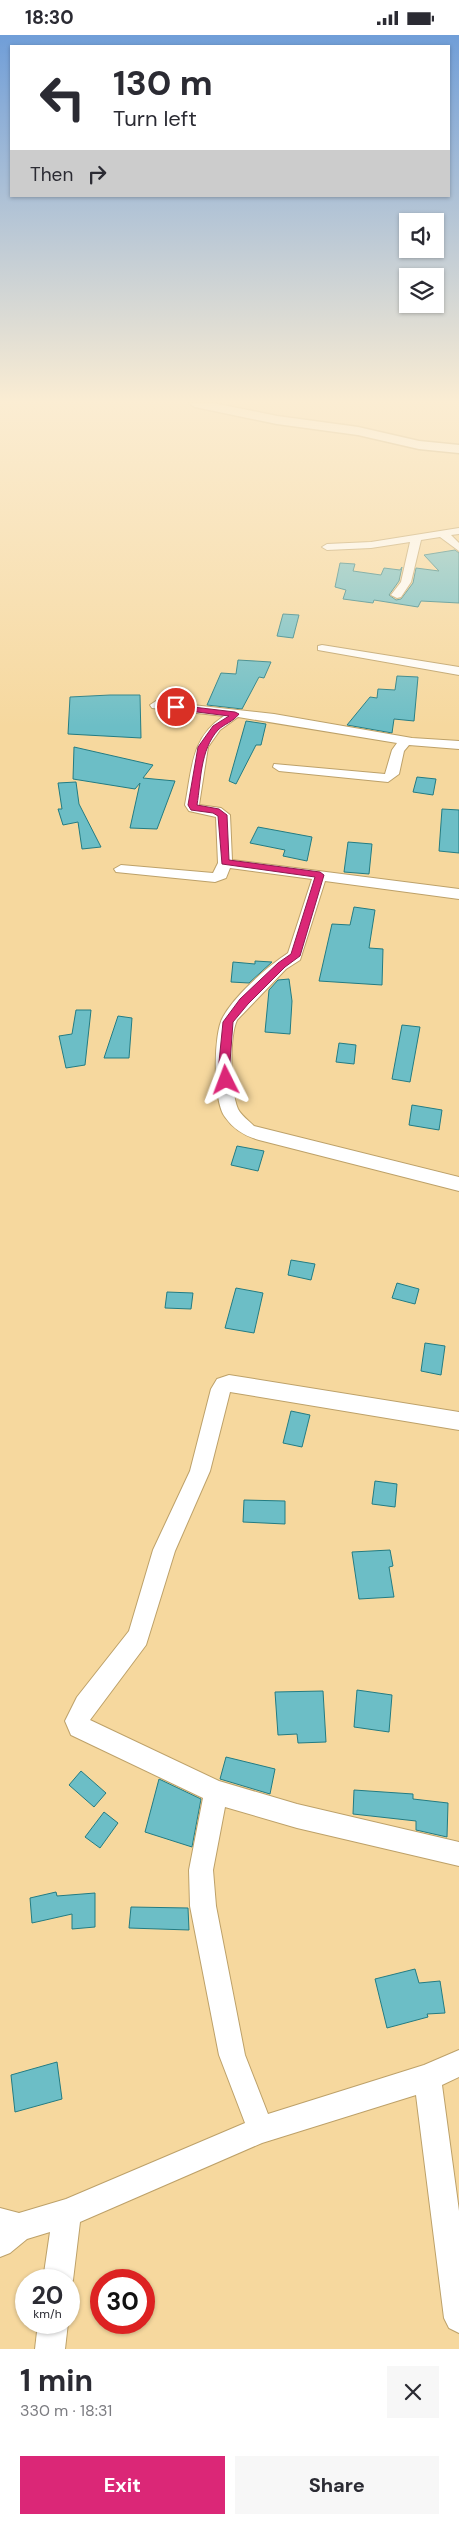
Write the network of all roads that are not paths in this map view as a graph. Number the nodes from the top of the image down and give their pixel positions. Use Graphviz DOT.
graph roads {
  1 [pos="459,531"];
  2 [pos="444,535"];
  3 [pos="416,538"];
  4 [pos="328,547"];
  5 [pos="459,548"];
  6 [pos="397,595"];
  7 [pos="322,648"];
  8 [pos="459,671"];
  9 [pos="156,705"];
  10 [pos="235,714"];
  11 [pos="406,741"];
  12 [pos="459,745"];
  13 [pos="279,767"];
  14 [pos="225,863"];
  15 [pos="121,869"];
  16 [pos="320,875"];
  17 [pos="459,894"];
  18 [pos="459,1184"];
  19 [pos="459,1421"];
  20 [pos="216,1792"];
  21 [pos="459,1854"];
  22 [pos="459,2063"];
  23 [pos="427,2079"];
  24 [pos="261,2130"];
  25 [pos="66,2213"];
  26 [pos="6,2231"];
  27 [pos="59,2269"];
  28 [pos="459,2318"];
  29 [pos="52,2334"];
  30 [pos="50,2349"];
  1 -- 2 [label="street"];
  2 -- 3 [label="street"];
  2 -- 5 [label="street"];
  3 -- 4 [label="street"];
  3 -- 6 [label="street"];
  7 -- 8 [label="street"];
  9 -- 10 [label="street"];
  10 -- 11 [label="street"];
  10 -- 14 [label="street"];
  11 -- 12 [label="street"];
  11 -- 13 [label="street"];
  14 -- 15 [label="street"];
  14 -- 16 [label="street"];
  16 -- 17 [label="street"];
  16 -- 18 [label="street"];
  19 -- 20 [label="street"];
  20 -- 21 [label="street"];
  20 -- 24 [label="street"];
  22 -- 23 [label="street"];
  23 -- 24 [label="street"];
  23 -- 28 [label="street"];
  24 -- 25 [label="street"];
  25 -- 26 [label="street"];
  25 -- 27 [label="street"];
  29 -- 30 [label="street"];
}
